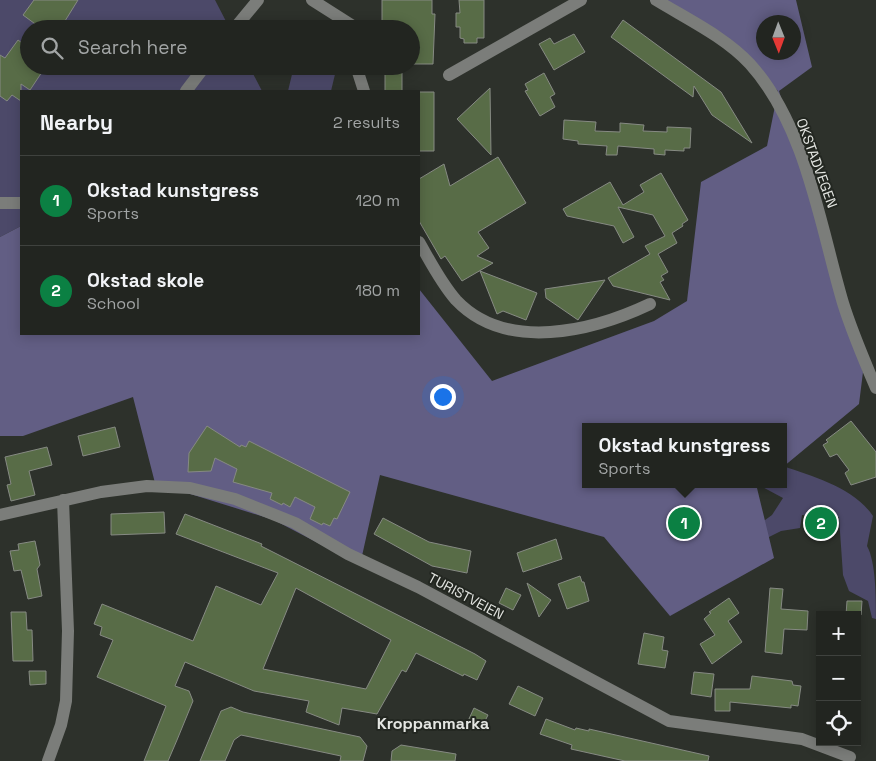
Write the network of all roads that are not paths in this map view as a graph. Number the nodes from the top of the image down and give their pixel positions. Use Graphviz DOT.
graph roads {
  1 [pos="258,0"];
  2 [pos="312,0"];
  3 [pos="581,0"];
  4 [pos="656,0"];
  5 [pos="241,20"];
  6 [pos="344,20"];
  7 [pos="198,75"];
  8 [pos="359,75"];
  9 [pos="449,75"];
  10 [pos="187,90"];
  11 [pos="364,90"];
  12 [pos="0,203"];
  13 [pos="20,203"];
  14 [pos="420,244"];
  15 [pos="650,304"];
  16 [pos="876,388"];
  17 [pos="63,500"];
  18 [pos="0,515"];
  19 [pos="850,757"];
  20 [pos="48,761"];
  1 -- 5 [label="street"];
  2 -- 6 [label="street"];
  3 -- 9 [label="street"];
  4 -- 16 [label="street, OKSTADVEGEN"];
  7 -- 10 [label="street"];
  8 -- 11 [label="street"];
  12 -- 13 [label="street"];
  14 -- 15 [label="street"];
  17 -- 18 [label="street, TURISTVEIEN"];
  17 -- 19 [label="street, TURISTVEIEN"];
  17 -- 20 [label="street"];
}
